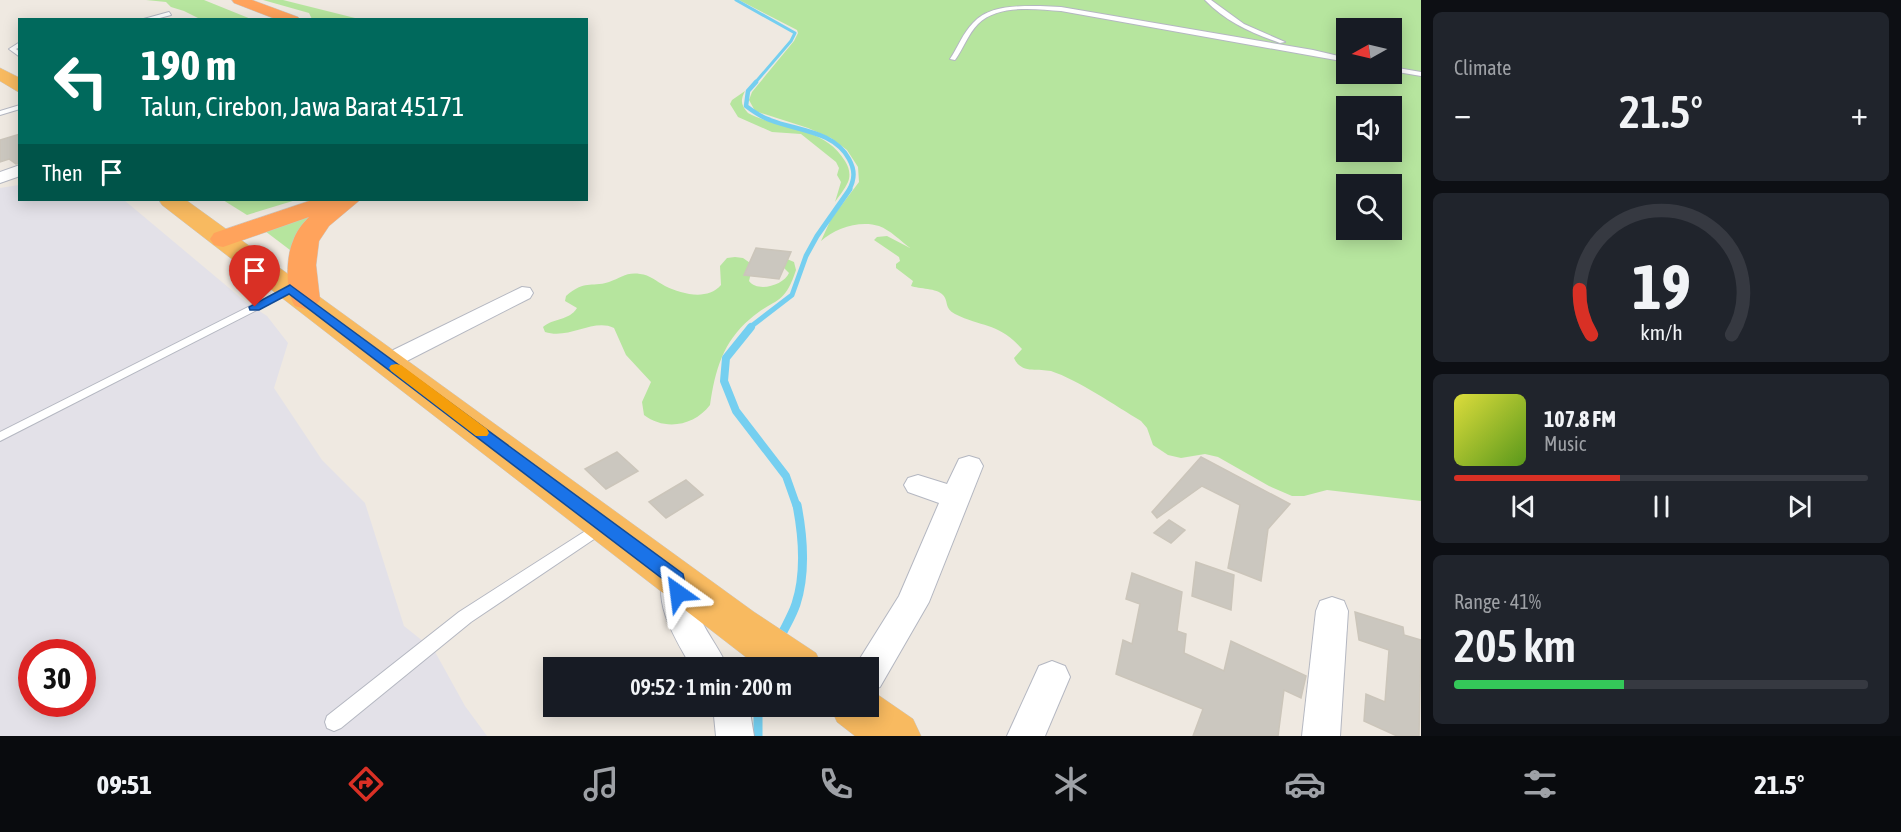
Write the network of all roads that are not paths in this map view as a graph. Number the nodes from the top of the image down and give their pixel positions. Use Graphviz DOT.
graph roads {
  1 [pos="229,0"];
  2 [pos="239,0"];
  3 [pos="1208,0"];
  4 [pos="170,14"];
  5 [pos="151,18"];
  6 [pos="271,18"];
  7 [pos="288,18"];
  8 [pos="1320,54"];
  9 [pos="1336,58"];
  10 [pos="953,59"];
  11 [pos="1402,71"];
  12 [pos="0,73"];
  13 [pos="1421,74"];
  14 [pos="18,86"];
  15 [pos="18,108"];
  16 [pos="0,113"];
  17 [pos="18,171"];
  18 [pos="0,180"];
  19 [pos="18,180"];
  20 [pos="172,201"];
  21 [pos="305,201"];
  22 [pos="331,201"];
  23 [pos="346,201"];
  24 [pos="218,235"];
  25 [pos="522,293"];
  26 [pos="297,294"];
  27 [pos="387,362"];
  28 [pos="0,437"];
  29 [pos="969,466"];
  30 [pos="918,485"];
  31 [pos="956,498"];
  32 [pos="604,525"];
  33 [pos="677,579"];
  34 [pos="1332,611"];
  35 [pos="705,657"];
  36 [pos="783,657"];
  37 [pos="879,658"];
  38 [pos="1052,677"];
  39 [pos="732,717"];
  40 [pos="870,717"];
  41 [pos="334,722"];
  42 [pos="735,736"];
  43 [pos="895,736"];
  44 [pos="1026,736"];
  45 [pos="1321,736"];
  1 -- 6 [label="highway"];
  2 -- 7 [label="highway"];
  3 -- 8 [label="lane"];
  4 -- 5 [label="lane"];
  8 -- 9 [label="lane"];
  8 -- 10 [label="lane"];
  11 -- 13 [label="lane"];
  12 -- 14 [label="highway"];
  15 -- 16 [label="lane"];
  17 -- 18 [label="street"];
  18 -- 19 [label="street"];
  20 -- 24 [label="highway"];
  21 -- 24 [label="highway"];
  22 -- 24 [label="highway"];
  23 -- 26 [label="highway"];
  24 -- 26 [label="highway"];
  25 -- 27 [label="street"];
  26 -- 27 [label="highway"];
  26 -- 28 [label="lane"];
  27 -- 32 [label="highway"];
  29 -- 31 [label="street"];
  30 -- 31 [label="street"];
  31 -- 37 [label="street"];
  32 -- 33 [label="highway"];
  32 -- 41 [label="lane"];
  33 -- 35 [label="street"];
  33 -- 36 [label="highway"];
  34 -- 45 [label="street"];
  38 -- 44 [label="street"];
  39 -- 42 [label="street"];
  40 -- 43 [label="highway"];
}
